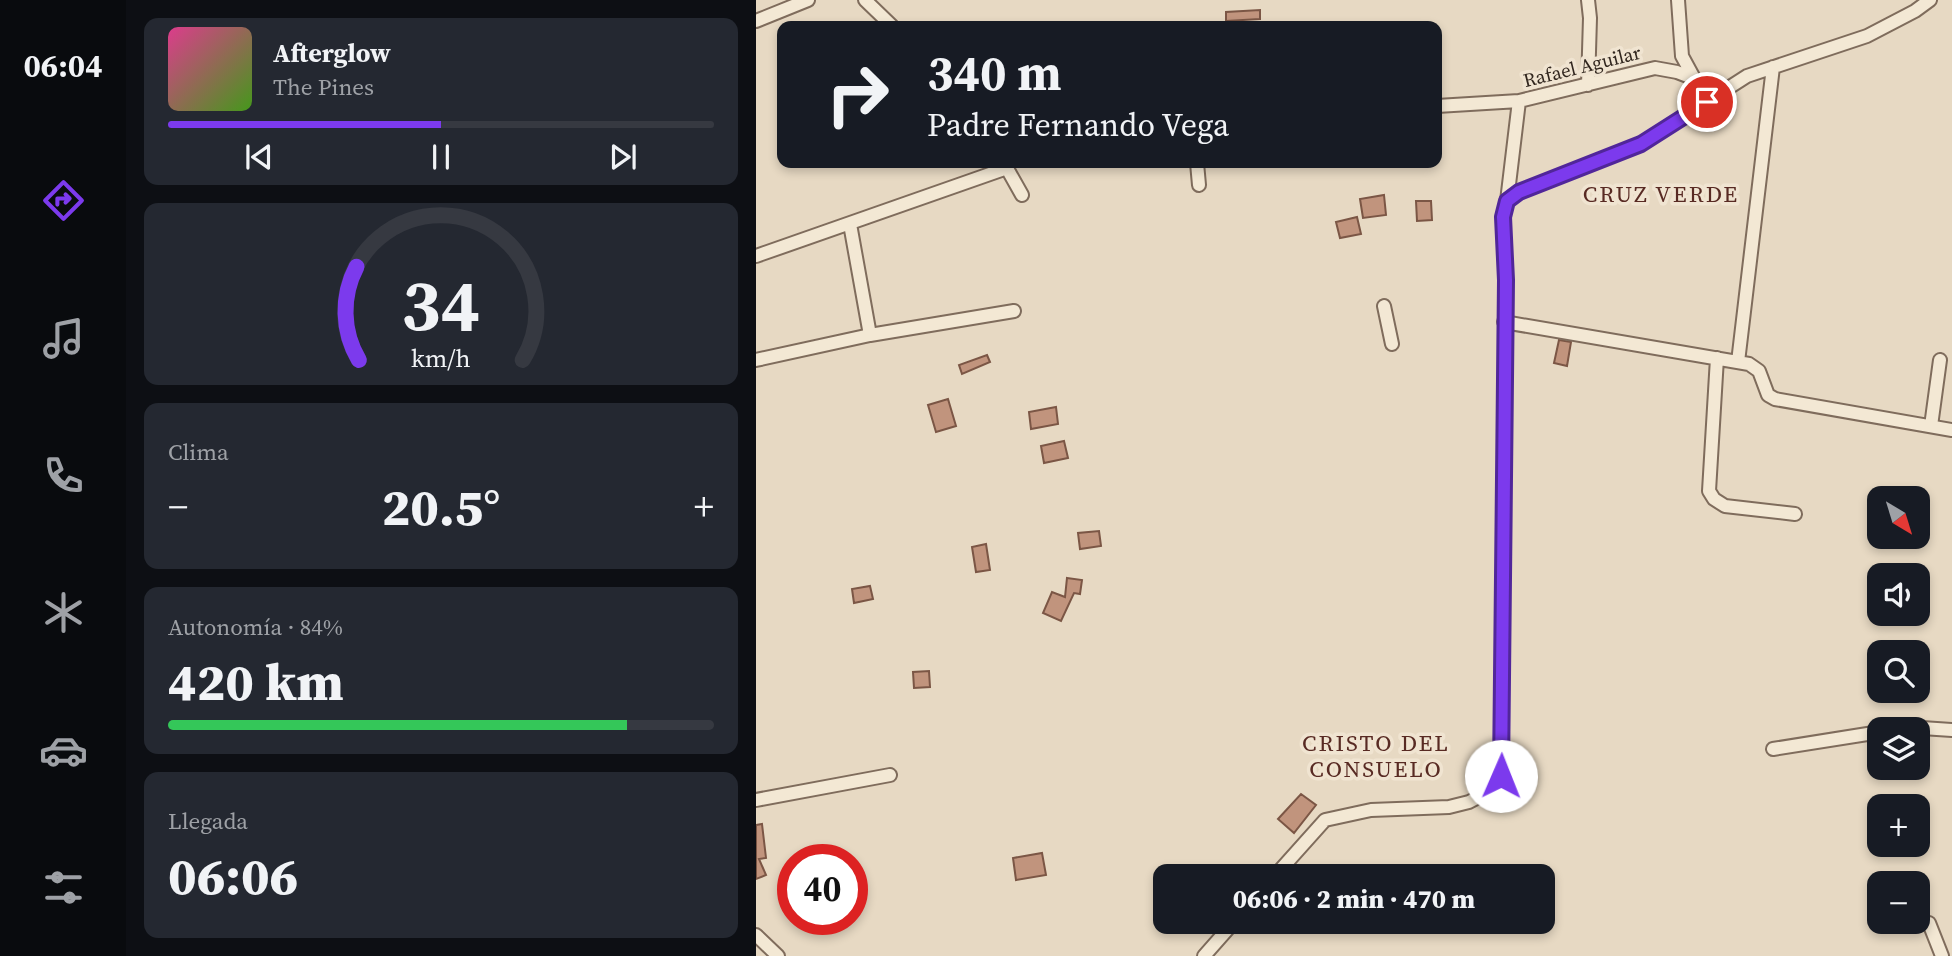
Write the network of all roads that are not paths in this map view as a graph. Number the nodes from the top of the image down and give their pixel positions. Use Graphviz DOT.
graph roads {
  1 [pos="808,0"];
  2 [pos="865,0"];
  3 [pos="1588,0"];
  4 [pos="1678,0"];
  5 [pos="1930,0"];
  6 [pos="887,21"];
  7 [pos="756,22"];
  8 [pos="1773,66"];
  9 [pos="1695,79"];
  10 [pos="1588,85"];
  11 [pos="1519,101"];
  12 [pos="1707,102"];
  13 [pos="1442,106"];
  14 [pos="998,168"];
  15 [pos="1008,168"];
  16 [pos="1197,168"];
  17 [pos="1199,184"];
  18 [pos="1022,195"];
  19 [pos="1507,201"];
  20 [pos="850,224"];
  21 [pos="756,256"];
  22 [pos="1384,306"];
  23 [pos="1014,311"];
  24 [pos="1504,322"];
  25 [pos="870,335"];
  26 [pos="1392,344"];
  27 [pos="1717,358"];
  28 [pos="756,360"];
  29 [pos="1940,360"];
  30 [pos="1738,362"];
  31 [pos="1931,426"];
  32 [pos="1952,430"];
  33 [pos="1795,514"];
  34 [pos="1930,729"];
  35 [pos="1952,730"];
  36 [pos="1867,734"];
  37 [pos="1773,749"];
  38 [pos="890,775"];
  39 [pos="756,800"];
  40 [pos="1286,864"];
  41 [pos="1930,926"];
  42 [pos="1223,934"];
  43 [pos="756,935"];
  44 [pos="778,956"];
  45 [pos="1203,956"];
  46 [pos="1942,956"];
  1 -- 7 [label="street"];
  2 -- 6 [label="street"];
  3 -- 10 [label="street"];
  4 -- 9 [label="street"];
  5 -- 8 [label="street"];
  8 -- 12 [label="street"];
  8 -- 30 [label="street"];
  9 -- 10 [label="street, Rafael Aguilar"];
  9 -- 12 [label="street"];
  10 -- 11 [label="street, Rafael Aguilar"];
  11 -- 13 [label="street, Rafael Aguilar"];
  11 -- 19 [label="street"];
  12 -- 19 [label="street"];
  14 -- 20 [label="street"];
  15 -- 18 [label="street"];
  16 -- 17 [label="street"];
  19 -- 24 [label="street"];
  20 -- 21 [label="street"];
  20 -- 25 [label="street"];
  22 -- 26 [label="street"];
  23 -- 25 [label="street"];
  24 -- 27 [label="street"];
  24 -- 40 [label="street"];
  25 -- 28 [label="street"];
  27 -- 30 [label="street"];
  27 -- 33 [label="street"];
  29 -- 31 [label="street"];
  30 -- 31 [label="street"];
  31 -- 32 [label="street"];
  34 -- 35 [label="street"];
  36 -- 37 [label="street"];
  38 -- 39 [label="street"];
  41 -- 46 [label="street"];
  42 -- 45 [label="street"];
  43 -- 44 [label="street"];
}
